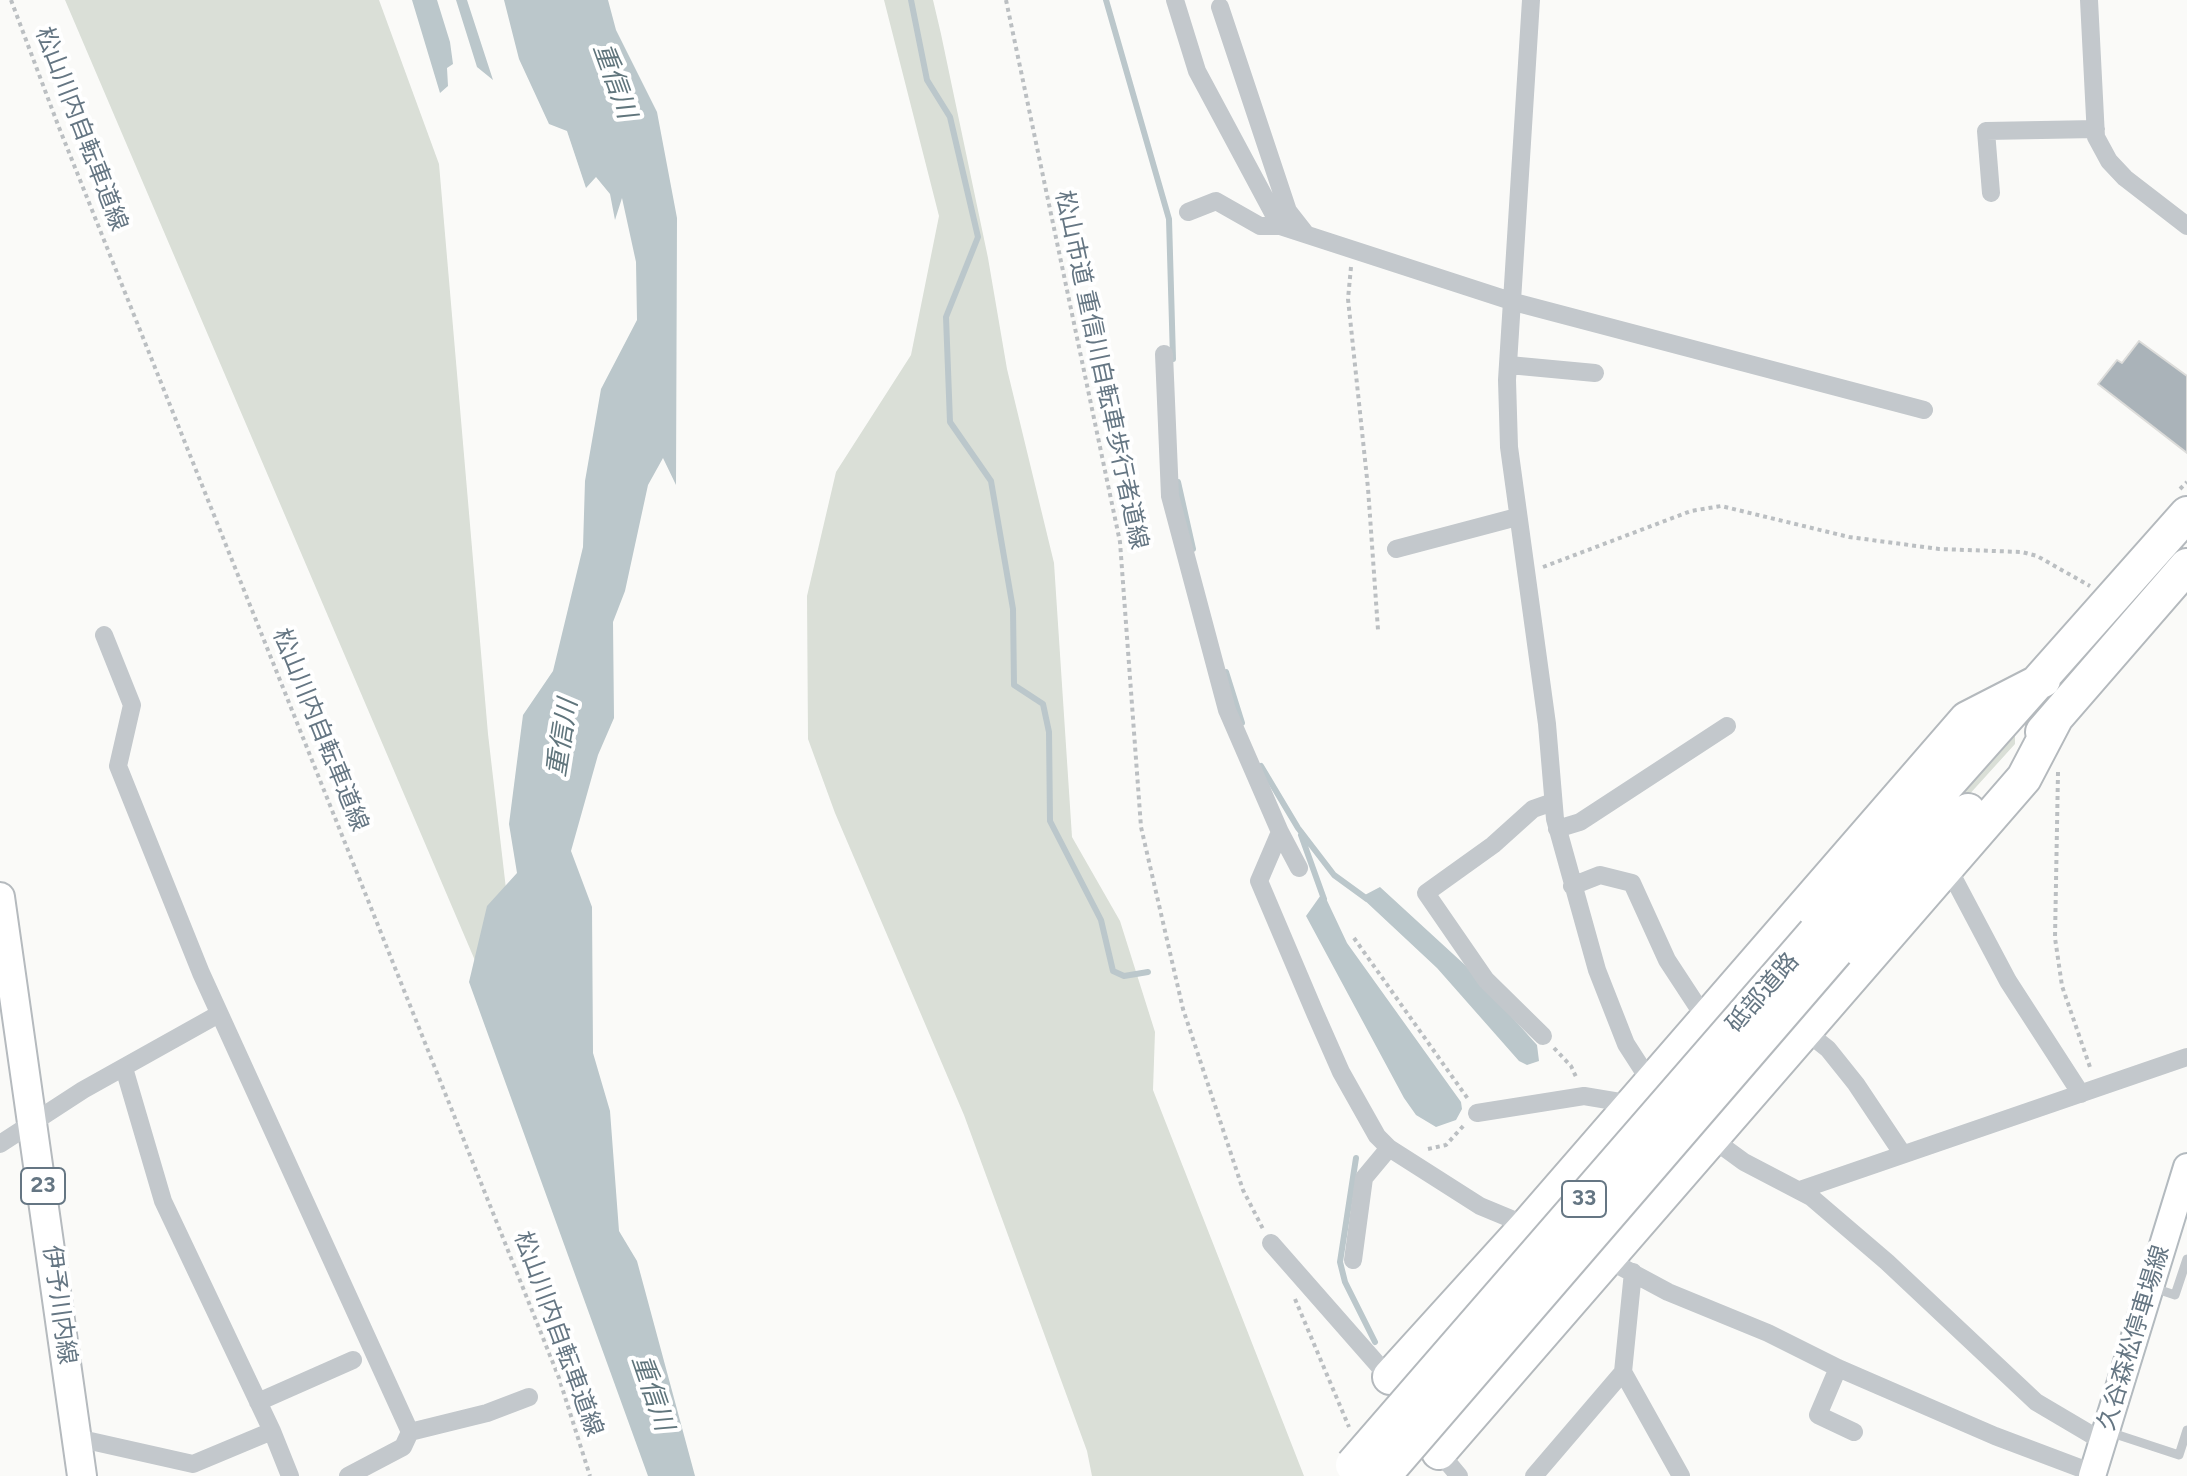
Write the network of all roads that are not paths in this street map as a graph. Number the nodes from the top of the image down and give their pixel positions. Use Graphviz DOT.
graph roads {
  1 [pos="1175,0"];
  2 [pos="1531,0"];
  3 [pos="2089,0"];
  4 [pos="1220,7"];
  5 [pos="2096,129"];
  6 [pos="1991,193"];
  7 [pos="1188,212"];
  8 [pos="1280,226"];
  9 [pos="2187,226"];
  10 [pos="1306,234"];
  11 [pos="1514,302"];
  12 [pos="1164,354"];
  13 [pos="1509,365"];
  14 [pos="1595,373"];
  15 [pos="1924,410"];
  16 [pos="2187,514"];
  17 [pos="1517,517"];
  18 [pos="1396,549"];
  19 [pos="2187,566"];
  20 [pos="104,635"];
  21 [pos="2043,680"];
  22 [pos="2056,717"];
  23 [pos="1727,726"];
  24 [pos="1553,802"];
  25 [pos="1557,829"];
  26 [pos="1280,832"];
  27 [pos="1299,868"];
  28 [pos="1944,872"];
  29 [pos="1572,886"];
  30 [pos="0,897"];
  31 [pos="1825,942"];
  32 [pos="219,1014"];
  33 [pos="1705,1018"];
  34 [pos="1804,1030"];
  35 [pos="1543,1036"];
  36 [pos="2187,1057"];
  37 [pos="124,1068"];
  38 [pos="2090,1091"];
  39 [pos="1640,1094"];
  40 [pos="1477,1113"];
  41 [pos="34,1121"];
  42 [pos="1710,1137"];
  43 [pos="0,1144"];
  44 [pos="1395,1152"];
  45 [pos="1902,1153"];
  46 [pos="2187,1167"];
  47 [pos="1800,1190"];
  48 [pos="2182,1201"];
  49 [pos="1527,1226"];
  50 [pos="1271,1243"];
  51 [pos="2187,1259"];
  52 [pos="1353,1260"];
  53 [pos="1620,1265"];
  54 [pos="2149,1287"];
  55 [pos="353,1360"];
  56 [pos="1838,1368"];
  57 [pos="1623,1372"];
  58 [pos="1390,1377"];
  59 [pos="529,1397"];
  60 [pos="258,1402"];
  61 [pos="2187,1430"];
  62 [pos="272,1431"];
  63 [pos="410,1432"];
  64 [pos="1854,1432"];
  65 [pos="2104,1436"];
  66 [pos="77,1438"];
  67 [pos="1447,1468"];
  68 [pos="2092,1474"];
  69 [pos="82,1476"];
  70 [pos="290,1476"];
  71 [pos="348,1476"];
  72 [pos="1344,1476"];
  73 [pos="1383,1476"];
  74 [pos="1534,1476"];
  75 [pos="1681,1476"];
  1 -- 8 [label="street"];
  2 -- 11 [label="street"];
  3 -- 5 [label="street"];
  4 -- 10 [label="street"];
  5 -- 6 [label="street"];
  5 -- 9 [label="street"];
  7 -- 8 [label="street"];
  8 -- 10 [label="street"];
  10 -- 11 [label="street"];
  11 -- 13 [label="street"];
  11 -- 15 [label="street"];
  12 -- 26 [label="street"];
  13 -- 14 [label="street"];
  13 -- 17 [label="street"];
  16 -- 21 [label="highway, 砥部道路 / 33"];
  17 -- 18 [label="street"];
  17 -- 24 [label="street"];
  19 -- 22 [label="highway, 砥部道路 / 33"];
  20 -- 32 [label="street"];
  21 -- 31 [label="highway, 砥部道路 / 33"];
  21 -- 33 [label="highway"];
  22 -- 28 [label="highway"];
  22 -- 31 [label="highway, 砥部道路 / 33"];
  23 -- 25 [label="street"];
  24 -- 25 [label="street"];
  24 -- 35 [label="street"];
  25 -- 29 [label="street"];
  26 -- 27 [label="street"];
  26 -- 44 [label="street"];
  28 -- 34 [label="highway"];
  28 -- 38 [label="street"];
  29 -- 33 [label="street"];
  29 -- 39 [label="street"];
  30 -- 41 [label="main road, 伊予川内線 / 23"];
  31 -- 72 [label="highway, 砥部道路 / 33, bridge"];
  31 -- 73 [label="highway, 砥部道路 / 33, bridge"];
  32 -- 37 [label="street"];
  32 -- 63 [label="street"];
  33 -- 39 [label="highway"];
  34 -- 42 [label="highway"];
  34 -- 45 [label="street"];
  36 -- 38 [label="street"];
  37 -- 41 [label="street"];
  37 -- 60 [label="street"];
  38 -- 45 [label="street"];
  39 -- 40 [label="street"];
  39 -- 42 [label="street"];
  39 -- 49 [label="highway"];
  41 -- 43 [label="street"];
  41 -- 66 [label="main road, 伊予川内線 / 23"];
  42 -- 47 [label="street"];
  42 -- 53 [label="highway"];
  44 -- 49 [label="street"];
  44 -- 52 [label="street"];
  45 -- 47 [label="street"];
  46 -- 48 [label="main road, 久谷森松停車場線"];
  47 -- 65 [label="street"];
  48 -- 54 [label="main road, 久谷森松停車場線"];
  49 -- 53 [label="street"];
  49 -- 58 [label="highway"];
  50 -- 58 [label="street"];
  51 -- 54 [label="lane"];
  53 -- 56 [label="street"];
  53 -- 57 [label="street"];
  53 -- 67 [label="highway"];
  54 -- 65 [label="main road, 久谷森松停車場線"];
  55 -- 60 [label="street"];
  56 -- 64 [label="street"];
  56 -- 68 [label="street"];
  57 -- 74 [label="street"];
  57 -- 75 [label="street"];
  58 -- 67 [label="street"];
  59 -- 63 [label="street"];
  60 -- 62 [label="street"];
  61 -- 65 [label="lane"];
  62 -- 66 [label="street"];
  62 -- 70 [label="street"];
  63 -- 71 [label="street"];
  65 -- 68 [label="main road, 久谷森松停車場線"];
  66 -- 69 [label="main road, 伊予川内線 / 23"];
}
